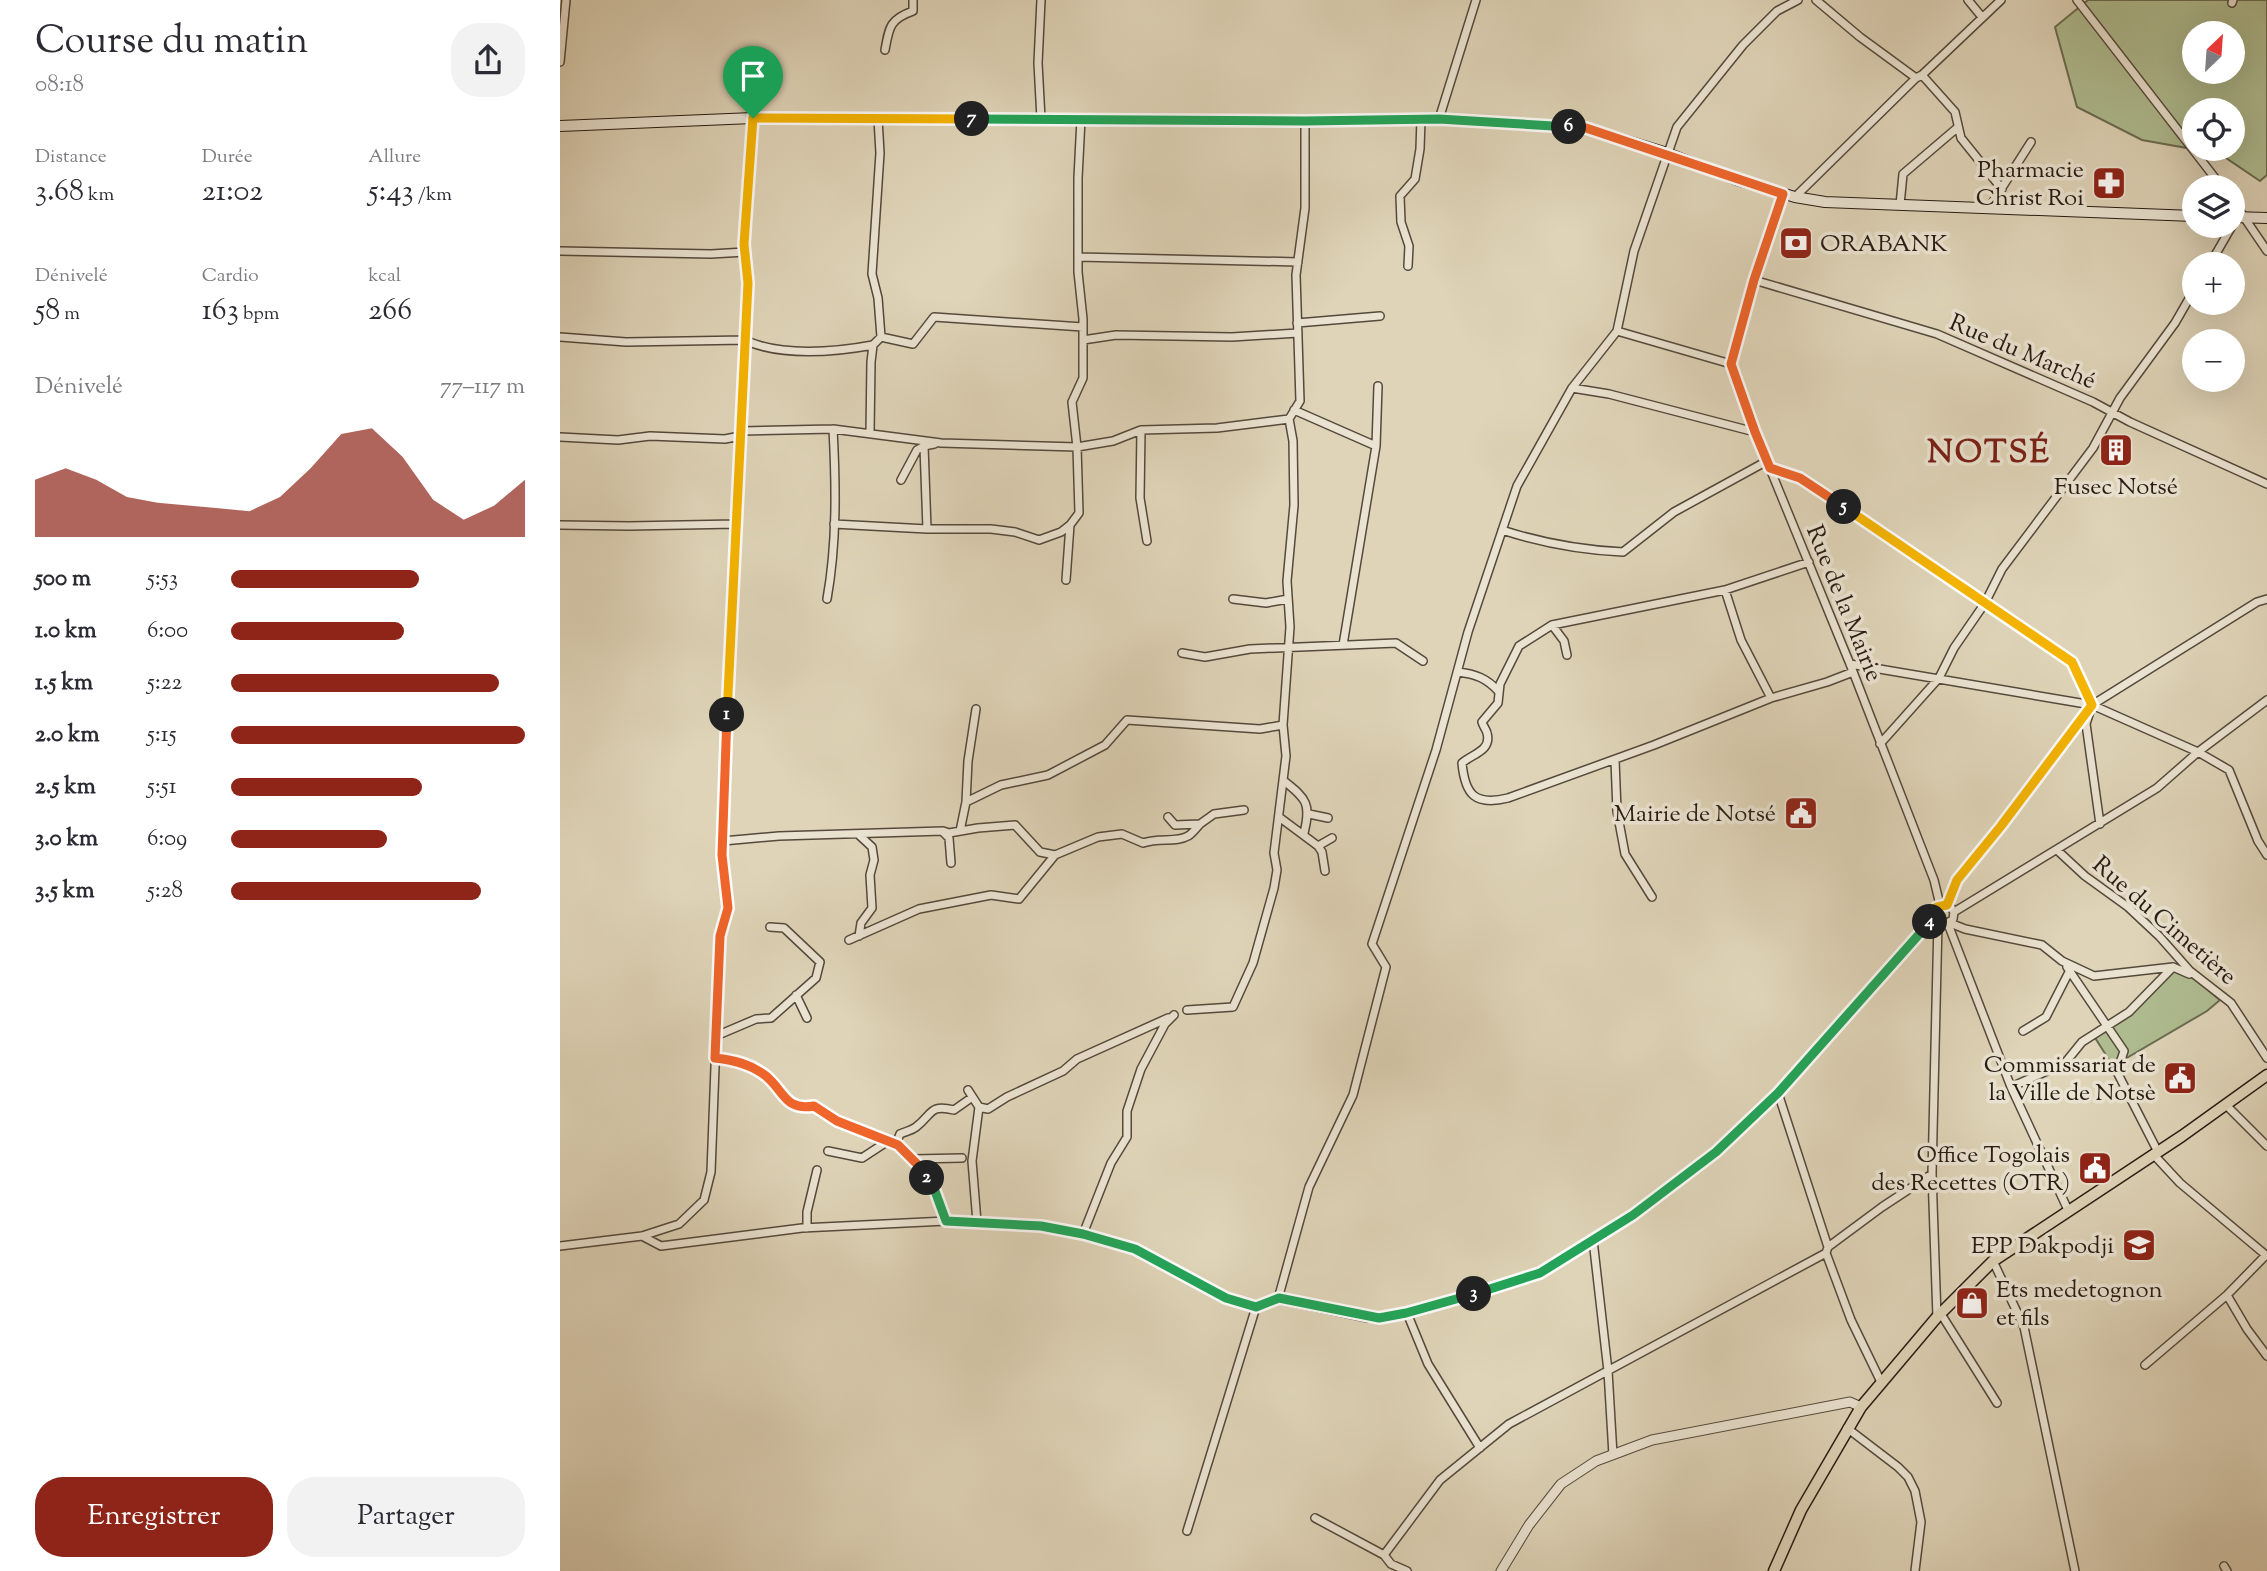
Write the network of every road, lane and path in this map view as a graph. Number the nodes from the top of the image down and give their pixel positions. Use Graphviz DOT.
graph roads {
  1 [pos="566,0"];
  2 [pos="913,0"];
  3 [pos="1041,0"];
  4 [pos="1476,0"];
  5 [pos="1798,0"];
  6 [pos="1816,0"];
  7 [pos="1968,0"];
  8 [pos="2001,0"];
  9 [pos="2077,0"];
  10 [pos="1982,18"];
  11 [pos="561,38"];
  12 [pos="886,50"];
  13 [pos="560,62"];
  14 [pos="1919,77"];
  15 [pos="753,118"];
  16 [pos="878,119"];
  17 [pos="1041,119"];
  18 [pos="1081,119"];
  19 [pos="1421,119"];
  20 [pos="1439,119"];
  21 [pos="1305,121"];
  22 [pos="560,126"];
  23 [pos="1958,128"];
  24 [pos="2031,142"];
  25 [pos="1667,153"];
  26 [pos="2213,175"];
  27 [pos="2002,189"];
  28 [pos="1783,194"];
  29 [pos="1795,197"];
  30 [pos="1900,205"];
  31 [pos="1989,208"];
  32 [pos="2182,216"];
  33 [pos="2267,218"];
  34 [pos="2245,219"];
  35 [pos="2245,229"];
  36 [pos="560,251"];
  37 [pos="2267,251"];
  38 [pos="745,252"];
  39 [pos="1078,257"];
  40 [pos="1298,262"];
  41 [pos="1408,266"];
  42 [pos="1754,280"];
  43 [pos="2182,311"];
  44 [pos="1380,316"];
  45 [pos="1297,323"];
  46 [pos="1083,327"];
  47 [pos="1617,331"];
  48 [pos="1298,333"];
  49 [pos="560,337"];
  50 [pos="881,337"];
  51 [pos="745,340"];
  52 [pos="1083,340"];
  53 [pos="873,345"];
  54 [pos="1731,364"];
  55 [pos="1378,386"];
  56 [pos="1572,388"];
  57 [pos="1294,410"];
  58 [pos="2112,412"];
  59 [pos="1289,419"];
  60 [pos="833,429"];
  61 [pos="1141,430"];
  62 [pos="1755,432"];
  63 [pos="870,433"];
  64 [pos="740,434"];
  65 [pos="560,437"];
  66 [pos="941,443"];
  67 [pos="924,446"];
  68 [pos="1376,446"];
  69 [pos="1077,447"];
  70 [pos="1769,465"];
  71 [pos="901,480"];
  72 [pos="2267,484"];
  73 [pos="736,524"];
  74 [pos="834,524"];
  75 [pos="560,525"];
  76 [pos="1070,525"];
  77 [pos="927,529"];
  78 [pos="1502,530"];
  79 [pos="1147,541"];
  80 [pos="1809,562"];
  81 [pos="1066,580"];
  82 [pos="1726,590"];
  83 [pos="827,599"];
  84 [pos="1233,599"];
  85 [pos="1288,599"];
  86 [pos="2267,599"];
  87 [pos="1985,603"];
  88 [pos="1552,625"];
  89 [pos="1343,645"];
  90 [pos="1288,647"];
  91 [pos="1182,653"];
  92 [pos="1567,655"];
  93 [pos="1423,661"];
  94 [pos="1852,668"];
  95 [pos="1458,672"];
  96 [pos="1939,678"];
  97 [pos="1499,692"];
  98 [pos="1771,698"];
  99 [pos="2267,700"];
  100 [pos="2092,705"];
  101 [pos="976,709"];
  102 [pos="1283,725"];
  103 [pos="1880,744"];
  104 [pos="2198,752"];
  105 [pos="1615,760"];
  106 [pos="1284,781"];
  107 [pos="966,802"];
  108 [pos="1244,810"];
  109 [pos="1309,814"];
  110 [pos="1168,817"];
  111 [pos="1279,817"];
  112 [pos="1328,818"];
  113 [pos="1200,824"];
  114 [pos="2100,824"];
  115 [pos="943,831"];
  116 [pos="960,831"];
  117 [pos="1304,833"];
  118 [pos="858,834"];
  119 [pos="1332,838"];
  120 [pos="723,841"];
  121 [pos="1318,846"];
  122 [pos="2057,850"];
  123 [pos="1055,855"];
  124 [pos="2267,855"];
  125 [pos="951,863"];
  126 [pos="1325,871"];
  127 [pos="1652,897"];
  128 [pos="1944,905"];
  129 [pos="1954,912"];
  130 [pos="1936,919"];
  131 [pos="1949,923"];
  132 [pos="770,927"];
  133 [pos="859,936"];
  134 [pos="849,940"];
  135 [pos="2062,961"];
  136 [pos="2173,967"];
  137 [pos="2070,970"];
  138 [pos="2196,976"];
  139 [pos="796,995"];
  140 [pos="1187,1010"];
  141 [pos="807,1018"];
  142 [pos="2107,1025"];
  143 [pos="2023,1031"];
  144 [pos="716,1037"];
  145 [pos="715,1058"];
  146 [pos="2267,1058"];
  147 [pos="2267,1075"];
  148 [pos="2011,1087"];
  149 [pos="1778,1093"];
  150 [pos="2227,1104"];
  151 [pos="979,1107"];
  152 [pos="870,1135"];
  153 [pos="892,1143"];
  154 [pos="2267,1146"];
  155 [pos="828,1150"];
  156 [pos="874,1153"];
  157 [pos="2156,1153"];
  158 [pos="962,1158"];
  159 [pos="913,1159"];
  160 [pos="817,1170"];
  161 [pos="1932,1174"];
  162 [pos="2068,1210"];
  163 [pos="946,1221"];
  164 [pos="977,1222"];
  165 [pos="807,1228"];
  166 [pos="1083,1234"];
  167 [pos="642,1236"];
  168 [pos="1592,1240"];
  169 [pos="560,1246"];
  170 [pos="1827,1250"];
  171 [pos="2266,1256"];
  172 [pos="1993,1261"];
  173 [pos="2227,1294"];
  174 [pos="1279,1298"];
  175 [pos="1256,1307"];
  176 [pos="1406,1313"];
  177 [pos="1939,1316"];
  178 [pos="2267,1356"];
  179 [pos="2145,1365"];
  180 [pos="1608,1371"];
  181 [pos="1881,1382"];
  182 [pos="1997,1403"];
  183 [pos="1861,1407"];
  184 [pos="1847,1428"];
  185 [pos="1480,1448"];
  186 [pos="1613,1455"];
  187 [pos="1315,1518"];
  188 [pos="1186,1531"];
  189 [pos="1384,1555"];
  190 [pos="1391,1564"];
  191 [pos="1385,1571"];
  192 [pos="1407,1571"];
  193 [pos="1501,1571"];
  194 [pos="1774,1571"];
  195 [pos="1915,1571"];
  196 [pos="2075,1571"];
  1 -- 11 [label="street"];
  2 -- 12 [label="street"];
  3 -- 17 [label="street"];
  4 -- 20 [label="street"];
  5 -- 25 [label="street"];
  6 -- 14 [label="street"];
  7 -- 10 [label="street"];
  8 -- 10 [label="street"];
  9 -- 26 [label="street"];
  10 -- 14 [label="street"];
  11 -- 13 [label="street"];
  14 -- 23 [label="street"];
  14 -- 29 [label="street"];
  15 -- 16 [label="main road"];
  15 -- 22 [label="main road"];
  15 -- 38 [label="street"];
  16 -- 17 [label="main road"];
  16 -- 50 [label="street"];
  17 -- 18 [label="main road"];
  18 -- 21 [label="main road"];
  18 -- 39 [label="street"];
  19 -- 20 [label="main road"];
  19 -- 21 [label="main road"];
  19 -- 41 [label="street"];
  20 -- 25 [label="main road"];
  21 -- 40 [label="street"];
  23 -- 27 [label="street"];
  23 -- 30 [label="street"];
  24 -- 27 [label="street"];
  25 -- 28 [label="main road"];
  25 -- 47 [label="street"];
  27 -- 31 [label="street"];
  28 -- 29 [label="main road"];
  28 -- 42 [label="street"];
  29 -- 30 [label="main road"];
  30 -- 31 [label="main road"];
  31 -- 32 [label="main road"];
  33 -- 34 [label="main road"];
  35 -- 37 [label="street"];
  36 -- 38 [label="street"];
  38 -- 51 [label="street"];
  39 -- 40 [label="street"];
  39 -- 46 [label="street"];
  40 -- 45 [label="street"];
  42 -- 54 [label="street"];
  42 -- 58 [label="street, Rue du Marché"];
  43 -- 58 [label="street"];
  44 -- 45 [label="street"];
  45 -- 48 [label="street"];
  46 -- 50 [label="street"];
  46 -- 52 [label="street"];
  47 -- 54 [label="street"];
  47 -- 56 [label="street"];
  48 -- 52 [label="street"];
  48 -- 57 [label="street"];
  49 -- 51 [label="street"];
  50 -- 53 [label="street"];
  51 -- 53 [label="street"];
  51 -- 64 [label="street"];
  52 -- 69 [label="street"];
  53 -- 63 [label="street"];
  54 -- 62 [label="street, Rue de la Mairie"];
  55 -- 68 [label="street"];
  56 -- 62 [label="street"];
  56 -- 78 [label="street"];
  57 -- 59 [label="street"];
  57 -- 68 [label="street"];
  58 -- 72 [label="street, Rue du Marché"];
  58 -- 87 [label="street"];
  59 -- 61 [label="street"];
  59 -- 85 [label="street"];
  60 -- 63 [label="street"];
  60 -- 64 [label="street"];
  60 -- 74 [label="street"];
  61 -- 69 [label="street"];
  61 -- 79 [label="street"];
  62 -- 70 [label="street, Rue de la Mairie"];
  63 -- 66 [label="street"];
  64 -- 65 [label="street"];
  64 -- 73 [label="street"];
  66 -- 67 [label="street"];
  66 -- 69 [label="street"];
  67 -- 71 [label="street"];
  67 -- 77 [label="street"];
  68 -- 89 [label="street"];
  69 -- 76 [label="street"];
  70 -- 78 [label="street"];
  70 -- 80 [label="street, Rue de la Mairie"];
  70 -- 87 [label="street"];
  73 -- 75 [label="street"];
  73 -- 120 [label="street"];
  74 -- 77 [label="street"];
  74 -- 83 [label="street"];
  76 -- 77 [label="street"];
  76 -- 81 [label="street"];
  78 -- 95 [label="street"];
  80 -- 82 [label="street"];
  80 -- 94 [label="street, Rue de la Mairie"];
  82 -- 88 [label="street"];
  82 -- 98 [label="street"];
  84 -- 85 [label="street"];
  85 -- 90 [label="street"];
  86 -- 100 [label="street"];
  87 -- 96 [label="street"];
  87 -- 100 [label="street"];
  88 -- 92 [label="street"];
  88 -- 97 [label="street"];
  89 -- 90 [label="street"];
  89 -- 93 [label="street"];
  90 -- 91 [label="street"];
  90 -- 102 [label="street"];
  94 -- 96 [label="street"];
  94 -- 98 [label="street"];
  94 -- 103 [label="street, Rue de la Mairie"];
  95 -- 97 [label="street"];
  95 -- 174 [label="street"];
  96 -- 100 [label="street"];
  96 -- 103 [label="street"];
  97 -- 105 [label="street"];
  98 -- 105 [label="street"];
  99 -- 104 [label="street"];
  100 -- 104 [label="street"];
  100 -- 114 [label="street"];
  100 -- 128 [label="street"];
  101 -- 107 [label="street"];
  102 -- 106 [label="street"];
  102 -- 107 [label="street"];
  103 -- 128 [label="street, Rue de la Mairie"];
  104 -- 114 [label="street"];
  104 -- 124 [label="street"];
  105 -- 127 [label="street"];
  106 -- 109 [label="street"];
  106 -- 111 [label="street"];
  107 -- 116 [label="street"];
  108 -- 113 [label="street"];
  109 -- 112 [label="street"];
  109 -- 117 [label="street"];
  110 -- 113 [label="street"];
  111 -- 117 [label="street"];
  111 -- 140 [label="street"];
  113 -- 123 [label="street"];
  114 -- 122 [label="street"];
  115 -- 116 [label="street"];
  115 -- 118 [label="street"];
  115 -- 125 [label="street"];
  116 -- 123 [label="street"];
  117 -- 121 [label="street"];
  118 -- 120 [label="street"];
  118 -- 133 [label="street"];
  119 -- 121 [label="street"];
  120 -- 144 [label="street"];
  121 -- 126 [label="street"];
  122 -- 129 [label="street"];
  122 -- 138 [label="street, Rue du Cimetière"];
  123 -- 133 [label="street"];
  128 -- 129 [label="street"];
  128 -- 130 [label="street"];
  129 -- 131 [label="street"];
  130 -- 131 [label="street"];
  130 -- 149 [label="street"];
  130 -- 161 [label="street"];
  131 -- 135 [label="street"];
  131 -- 148 [label="street"];
  132 -- 139 [label="street"];
  133 -- 134 [label="street"];
  135 -- 136 [label="street"];
  135 -- 137 [label="street"];
  136 -- 138 [label="street"];
  136 -- 142 [label="street"];
  137 -- 142 [label="street"];
  137 -- 143 [label="street"];
  138 -- 146 [label="street, Rue du Cimetière"];
  139 -- 141 [label="street"];
  139 -- 144 [label="street"];
  142 -- 148 [label="street"];
  142 -- 157 [label="street"];
  144 -- 145 [label="street"];
  145 -- 152 [label="street"];
  145 -- 167 [label="street"];
  147 -- 150 [label="highway"];
  148 -- 162 [label="street"];
  149 -- 168 [label="street"];
  149 -- 170 [label="street"];
  150 -- 154 [label="street"];
  150 -- 157 [label="highway"];
  151 -- 153 [label="street"];
  151 -- 164 [label="street"];
  151 -- 166 [label="street"];
  152 -- 153 [label="street"];
  152 -- 156 [label="street"];
  153 -- 156 [label="street"];
  153 -- 159 [label="street"];
  155 -- 156 [label="street"];
  157 -- 162 [label="highway"];
  157 -- 171 [label="street"];
  158 -- 159 [label="street"];
  159 -- 163 [label="street"];
  160 -- 165 [label="street"];
  161 -- 170 [label="street"];
  161 -- 177 [label="street"];
  162 -- 172 [label="highway"];
  163 -- 164 [label="street"];
  163 -- 165 [label="street"];
  164 -- 166 [label="street"];
  165 -- 167 [label="street"];
  166 -- 175 [label="street"];
  167 -- 169 [label="street"];
  168 -- 176 [label="street"];
  168 -- 180 [label="street"];
  170 -- 180 [label="street"];
  170 -- 181 [label="street"];
  171 -- 173 [label="street"];
  172 -- 177 [label="highway"];
  172 -- 196 [label="street"];
  173 -- 178 [label="street"];
  173 -- 179 [label="street"];
  174 -- 175 [label="street"];
  174 -- 176 [label="street"];
  175 -- 188 [label="street"];
  176 -- 185 [label="street"];
  177 -- 181 [label="highway"];
  177 -- 182 [label="street"];
  180 -- 185 [label="street"];
  180 -- 186 [label="street"];
  181 -- 183 [label="highway"];
  183 -- 184 [label="highway"];
  183 -- 186 [label="street"];
  184 -- 194 [label="highway"];
  184 -- 195 [label="street"];
  185 -- 189 [label="street"];
  186 -- 193 [label="street"];
  187 -- 189 [label="street"];
  189 -- 190 [label="street"];
  190 -- 191 [label="street"];
  190 -- 192 [label="street"];
}
